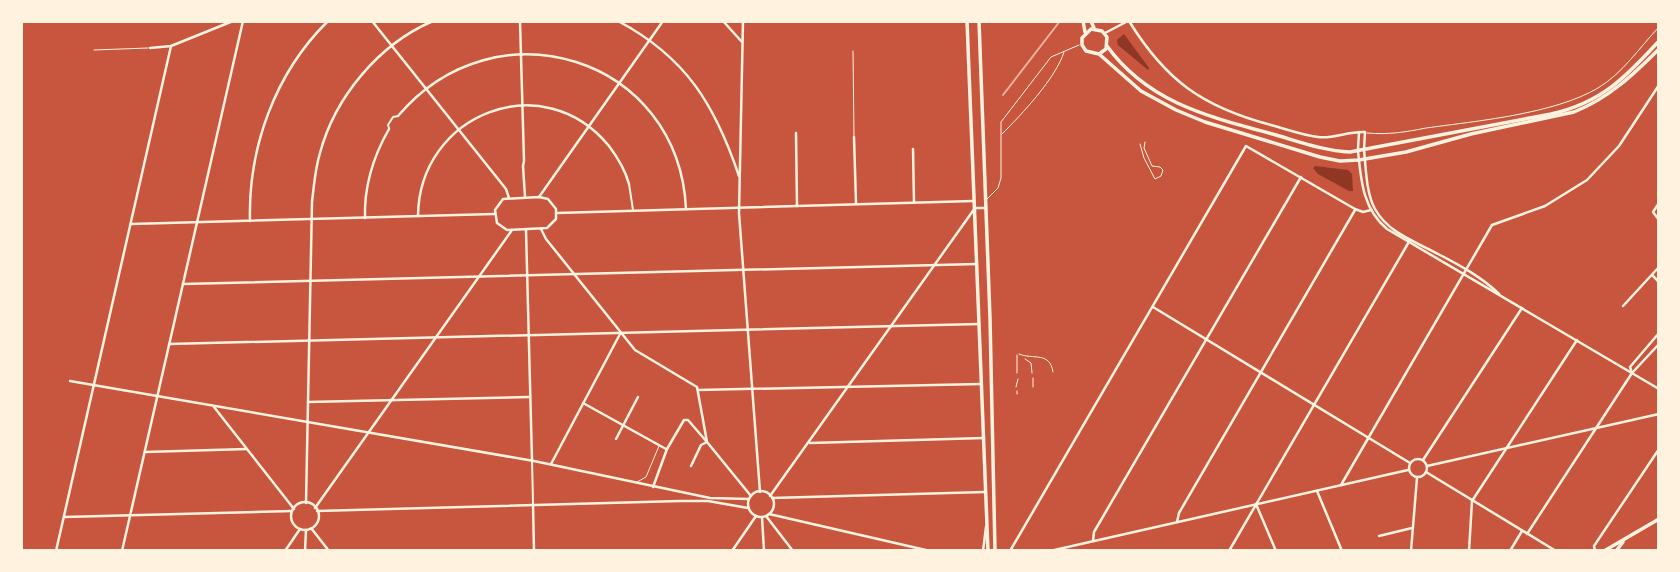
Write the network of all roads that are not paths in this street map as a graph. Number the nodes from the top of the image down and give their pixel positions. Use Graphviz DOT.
graph roads {
  1 [pos="233,21"];
  2 [pos="243,21"];
  3 [pos="328,21"];
  4 [pos="372,21"];
  5 [pos="433,21"];
  6 [pos="520,21"];
  7 [pos="618,21"];
  8 [pos="663,21"];
  9 [pos="723,21"];
  10 [pos="743,21"];
  11 [pos="967,21"];
  12 [pos="979,21"];
  13 [pos="1083,21"];
  14 [pos="1091,21"];
  15 [pos="1128,21"];
  16 [pos="1659,27"];
  17 [pos="1094,28"];
  18 [pos="1085,32"];
  19 [pos="1105,33"];
  20 [pos="650,39"];
  21 [pos="1659,41"];
  22 [pos="742,43"];
  23 [pos="1082,45"];
  24 [pos="171,46"];
  25 [pos="392,46"];
  26 [pos="1107,46"];
  27 [pos="150,48"];
  28 [pos="1659,49"];
  29 [pos="94,50"];
  30 [pos="853,51"];
  31 [pos="1064,51"];
  32 [pos="521,53"];
  33 [pos="1099,54"];
  34 [pos="619,83"];
  35 [pos="1659,85"];
  36 [pos="425,88"];
  37 [pos="523,106"];
  38 [pos="398,116"];
  39 [pos="588,125"];
  40 [pos="458,129"];
  41 [pos="389,130"];
  42 [pos="1359,132"];
  43 [pos="1365,132"];
  44 [pos="796,133"];
  45 [pos="1001,136"];
  46 [pos="854,137"];
  47 [pos="1145,142"];
  48 [pos="1140,144"];
  49 [pos="913,149"];
  50 [pos="1364,150"];
  51 [pos="1358,151"];
  52 [pos="1365,159"];
  53 [pos="1359,160"];
  54 [pos="1301,177"];
  55 [pos="740,178"];
  56 [pos="629,184"];
  57 [pos="525,197"];
  58 [pos="539,197"];
  59 [pos="510,198"];
  60 [pos="986,200"];
  61 [pos="974,201"];
  62 [pos="1659,202"];
  63 [pos="914,204"];
  64 [pos="856,205"];
  65 [pos="797,206"];
  66 [pos="739,208"];
  67 [pos="975,208"];
  68 [pos="986,208"];
  69 [pos="686,209"];
  70 [pos="1355,209"];
  71 [pos="1374,209"];
  72 [pos="1369,210"];
  73 [pos="633,211"];
  74 [pos="557,213"];
  75 [pos="494,214"];
  76 [pos="418,216"];
  77 [pos="365,218"];
  78 [pos="312,219"];
  79 [pos="1659,220"];
  80 [pos="250,221"];
  81 [pos="197,222"];
  82 [pos="131,224"];
  83 [pos="541,229"];
  84 [pos="512,230"];
  85 [pos="526,230"];
  86 [pos="1409,242"];
  87 [pos="977,264"];
  88 [pos="935,265"];
  89 [pos="1659,267"];
  90 [pos="744,270"];
  91 [pos="1465,270"];
  92 [pos="573,274"];
  93 [pos="1463,274"];
  94 [pos="527,275"];
  95 [pos="1652,275"];
  96 [pos="481,276"];
  97 [pos="310,281"];
  98 [pos="1659,282"];
  99 [pos="183,284"];
  100 [pos="1502,296"];
  101 [pos="1623,306"];
  102 [pos="1153,307"];
  103 [pos="1522,308"];
  104 [pos="979,324"];
  105 [pos="891,326"];
  106 [pos="748,330"];
  107 [pos="620,333"];
  108 [pos="1659,333"];
  109 [pos="528,335"];
  110 [pos="437,338"];
  111 [pos="1207,339"];
  112 [pos="1577,340"];
  113 [pos="309,342"];
  114 [pos="169,344"];
  115 [pos="1659,344"];
  116 [pos="1024,357"];
  117 [pos="1054,372"];
  118 [pos="1261,372"];
  119 [pos="1017,373"];
  120 [pos="1032,373"];
  121 [pos="1632,373"];
  122 [pos="1032,378"];
  123 [pos="1018,379"];
  124 [pos="70,381"];
  125 [pos="981,384"];
  126 [pos="94,385"];
  127 [pos="1016,387"];
  128 [pos="1033,387"];
  129 [pos="847,388"];
  130 [pos="1659,389"];
  131 [pos="698,390"];
  132 [pos="752,390"];
  133 [pos="157,396"];
  134 [pos="530,397"];
  135 [pos="638,397"];
  136 [pos="393,399"];
  137 [pos="308,402"];
  138 [pos="583,403"];
  139 [pos="1314,405"];
  140 [pos="213,406"];
  141 [pos="1659,414"];
  142 [pos="308,422"];
  143 [pos="624,424"];
  144 [pos="1597,427"];
  145 [pos="369,432"];
  146 [pos="1368,437"];
  147 [pos="984,438"];
  148 [pos="616,439"];
  149 [pos="707,442"];
  150 [pos="810,443"];
  151 [pos="660,445"];
  152 [pos="1506,448"];
  153 [pos="247,449"];
  154 [pos="667,449"];
  155 [pos="1659,449"];
  156 [pos="145,452"];
  157 [pos="532,460"];
  158 [pos="1423,460"];
  159 [pos="1410,463"];
  160 [pos="551,464"];
  161 [pos="691,466"];
  162 [pos="1427,466"];
  163 [pos="1408,470"];
  164 [pos="1426,472"];
  165 [pos="1417,478"];
  166 [pos="636,484"];
  167 [pos="1341,485"];
  168 [pos="653,487"];
  169 [pos="1317,491"];
  170 [pos="674,492"];
  171 [pos="760,492"];
  172 [pos="986,492"];
  173 [pos="771,497"];
  174 [pos="750,498"];
  175 [pos="680,501"];
  176 [pos="1472,501"];
  177 [pos="306,503"];
  178 [pos="533,504"];
  179 [pos="1256,504"];
  180 [pos="748,508"];
  181 [pos="316,509"];
  182 [pos="293,510"];
  183 [pos="130,515"];
  184 [pos="766,515"];
  185 [pos="756,516"];
  186 [pos="64,517"];
  187 [pos="1659,519"];
  188 [pos="1178,522"];
  189 [pos="311,528"];
  190 [pos="1412,528"];
  191 [pos="300,529"];
  192 [pos="306,530"];
  193 [pos="1522,531"];
  194 [pos="1527,534"];
  195 [pos="1379,536"];
  196 [pos="1625,540"];
  197 [pos="1093,541"];
  198 [pos="1617,550"];
  199 [pos="56,551"];
  200 [pos="122,551"];
  201 [pos="285,551"];
  202 [pos="305,551"];
  203 [pos="329,551"];
  204 [pos="534,551"];
  205 [pos="732,551"];
  206 [pos="764,551"];
  207 [pos="793,551"];
  208 [pos="927,551"];
  209 [pos="986,551"];
  210 [pos="995,551"];
  211 [pos="1010,551"];
  212 [pos="1050,551"];
  213 [pos="1229,551"];
  214 [pos="1276,551"];
  215 [pos="1342,551"];
  216 [pos="1410,551"];
  217 [pos="1469,551"];
  218 [pos="1510,551"];
  219 [pos="1556,551"];
  220 [pos="1595,551"];
  221 [pos="1604,551"];
  1 -- 24 [label="street"];
  2 -- 81 [label="street"];
  3 -- 80 [label="street"];
  4 -- 25 [label="street"];
  5 -- 25 [label="street"];
  6 -- 32 [label="street"];
  7 -- 20 [label="street"];
  8 -- 20 [label="street"];
  9 -- 22 [label="street"];
  10 -- 22 [label="street"];
  11 -- 61 [label="main road"];
  12 -- 60 [label="main road"];
  13 -- 18 [label="main road"];
  14 -- 17 [label="main road"];
  15 -- 19 [label="street"];
  15 -- 42 [label="street"];
  16 -- 43 [label="lane"];
  17 -- 18 [label="main road"];
  17 -- 19 [label="main road"];
  18 -- 23 [label="main road"];
  19 -- 26 [label="main road"];
  20 -- 34 [label="street"];
  20 -- 55 [label="street"];
  21 -- 50 [label="main road"];
  22 -- 55 [label="street"];
  23 -- 31 [label="lane"];
  23 -- 33 [label="main road"];
  24 -- 27 [label="street"];
  24 -- 82 [label="street"];
  25 -- 36 [label="street"];
  25 -- 78 [label="street"];
  26 -- 33 [label="main road"];
  26 -- 51 [label="main road"];
  27 -- 29 [label="lane"];
  28 -- 52 [label="main road"];
  30 -- 46 [label="lane"];
  31 -- 45 [label="lane"];
  31 -- 45 [label="lane"];
  32 -- 34 [label="street"];
  32 -- 36 [label="street"];
  32 -- 37 [label="street"];
  33 -- 53 [label="main road"];
  34 -- 39 [label="street"];
  34 -- 69 [label="street"];
  35 -- 91 [label="street"];
  36 -- 38 [label="street"];
  36 -- 40 [label="street"];
  37 -- 39 [label="street"];
  37 -- 40 [label="street"];
  37 -- 57 [label="street"];
  38 -- 41 [label="street"];
  39 -- 56 [label="street"];
  39 -- 58 [label="street"];
  40 -- 59 [label="street"];
  40 -- 76 [label="street"];
  41 -- 77 [label="street"];
  42 -- 43 [label="street"];
  42 -- 51 [label="street"];
  43 -- 50 [label="street"];
  44 -- 65 [label="street"];
  45 -- 60 [label="lane"];
  46 -- 64 [label="street"];
  47 -- 48 [label="lane"];
  49 -- 63 [label="street"];
  50 -- 51 [label="main road"];
  50 -- 52 [label="street"];
  51 -- 53 [label="street"];
  52 -- 53 [label="main road"];
  52 -- 71 [label="street"];
  53 -- 72 [label="street"];
  54 -- 70 [label="street"];
  54 -- 102 [label="street"];
  54 -- 111 [label="street"];
  55 -- 66 [label="street"];
  56 -- 73 [label="street"];
  57 -- 58 [label="street"];
  57 -- 59 [label="street"];
  58 -- 74 [label="street"];
  59 -- 75 [label="street"];
  60 -- 68 [label="main road"];
  61 -- 63 [label="street"];
  61 -- 67 [label="main road"];
  62 -- 79 [label="street"];
  63 -- 64 [label="street"];
  64 -- 65 [label="street"];
  65 -- 66 [label="street"];
  66 -- 69 [label="street"];
  66 -- 90 [label="street"];
  67 -- 68 [label="street"];
  67 -- 87 [label="main road"];
  67 -- 88 [label="street"];
  68 -- 210 [label="main road"];
  69 -- 73 [label="street"];
  70 -- 72 [label="street"];
  70 -- 118 [label="street"];
  71 -- 72 [label="street"];
  71 -- 86 [label="street"];
  72 -- 86 [label="street"];
  73 -- 74 [label="street"];
  74 -- 83 [label="street"];
  75 -- 76 [label="street"];
  75 -- 84 [label="street"];
  76 -- 77 [label="street"];
  77 -- 78 [label="street"];
  78 -- 80 [label="street"];
  78 -- 97 [label="street"];
  80 -- 81 [label="street"];
  81 -- 82 [label="street"];
  81 -- 99 [label="street"];
  82 -- 126 [label="street"];
  83 -- 85 [label="street"];
  83 -- 92 [label="street"];
  84 -- 85 [label="street"];
  84 -- 96 [label="street"];
  85 -- 94 [label="street"];
  86 -- 91 [label="street"];
  86 -- 93 [label="street"];
  86 -- 139 [label="street"];
  87 -- 88 [label="street"];
  87 -- 104 [label="main road"];
  88 -- 90 [label="street"];
  88 -- 105 [label="street"];
  89 -- 95 [label="street"];
  90 -- 92 [label="street"];
  90 -- 106 [label="street"];
  91 -- 93 [label="street"];
  91 -- 100 [label="street"];
  92 -- 94 [label="street"];
  92 -- 107 [label="street"];
  93 -- 100 [label="street"];
  93 -- 146 [label="street"];
  94 -- 96 [label="street"];
  94 -- 109 [label="street"];
  95 -- 98 [label="street"];
  95 -- 101 [label="street"];
  96 -- 97 [label="street"];
  96 -- 110 [label="street"];
  97 -- 99 [label="street"];
  97 -- 113 [label="street"];
  99 -- 114 [label="street"];
  100 -- 103 [label="street"];
  102 -- 111 [label="street"];
  102 -- 211 [label="street"];
  103 -- 112 [label="street"];
  103 -- 158 [label="street"];
  104 -- 105 [label="street"];
  104 -- 125 [label="main road"];
  105 -- 106 [label="street"];
  105 -- 129 [label="street"];
  106 -- 107 [label="street"];
  106 -- 132 [label="street"];
  107 -- 109 [label="street"];
  107 -- 131 [label="street"];
  107 -- 138 [label="street"];
  108 -- 121 [label="street"];
  109 -- 110 [label="street"];
  109 -- 134 [label="street"];
  110 -- 113 [label="street"];
  110 -- 136 [label="street"];
  111 -- 118 [label="street"];
  111 -- 197 [label="street"];
  112 -- 121 [label="street"];
  112 -- 152 [label="street"];
  113 -- 114 [label="street"];
  113 -- 137 [label="street"];
  114 -- 133 [label="street"];
  115 -- 121 [label="street"];
  116 -- 117 [label="lane"];
  116 -- 119 [label="lane"];
  116 -- 120 [label="lane"];
  118 -- 139 [label="street"];
  118 -- 188 [label="street"];
  121 -- 130 [label="street"];
  121 -- 144 [label="street"];
  122 -- 128 [label="lane"];
  123 -- 127 [label="lane"];
  124 -- 126 [label="street"];
  125 -- 129 [label="street"];
  125 -- 147 [label="main road"];
  126 -- 133 [label="street"];
  126 -- 186 [label="street"];
  129 -- 132 [label="street"];
  129 -- 150 [label="street"];
  131 -- 132 [label="street"];
  131 -- 149 [label="street"];
  132 -- 171 [label="street"];
  133 -- 140 [label="street"];
  133 -- 156 [label="street"];
  134 -- 136 [label="street"];
  134 -- 157 [label="street"];
  135 -- 143 [label="street"];
  136 -- 137 [label="street"];
  136 -- 145 [label="street"];
  137 -- 142 [label="street"];
  138 -- 143 [label="street"];
  138 -- 160 [label="street"];
  139 -- 146 [label="street"];
  139 -- 179 [label="street"];
  140 -- 142 [label="street"];
  140 -- 153 [label="street"];
  141 -- 144 [label="street"];
  142 -- 145 [label="street"];
  142 -- 177 [label="street"];
  143 -- 148 [label="street"];
  143 -- 151 [label="street"];
  144 -- 152 [label="street"];
  144 -- 194 [label="street"];
  145 -- 157 [label="street"];
  145 -- 181 [label="street"];
  146 -- 159 [label="street"];
  146 -- 167 [label="street"];
  147 -- 150 [label="street"];
  147 -- 172 [label="main road"];
  149 -- 154 [label="street"];
  149 -- 161 [label="street"];
  149 -- 174 [label="street"];
  150 -- 173 [label="street"];
  151 -- 154 [label="street"];
  151 -- 166 [label="lane"];
  152 -- 162 [label="street"];
  152 -- 176 [label="street"];
  153 -- 156 [label="street"];
  153 -- 182 [label="street"];
  154 -- 168 [label="street"];
  155 -- 220 [label="street"];
  156 -- 183 [label="street"];
  157 -- 160 [label="street"];
  157 -- 178 [label="street"];
  158 -- 159 [label="street"];
  158 -- 162 [label="street"];
  159 -- 163 [label="street"];
  160 -- 166 [label="street"];
  162 -- 164 [label="street"];
  163 -- 165 [label="street"];
  163 -- 167 [label="street"];
  164 -- 165 [label="street"];
  164 -- 176 [label="street"];
  165 -- 190 [label="street"];
  166 -- 168 [label="street"];
  167 -- 169 [label="street"];
  168 -- 170 [label="street"];
  169 -- 179 [label="street"];
  169 -- 215 [label="street"];
  170 -- 174 [label="street"];
  170 -- 175 [label="street"];
  171 -- 173 [label="street"];
  171 -- 174 [label="street"];
  172 -- 173 [label="street"];
  172 -- 209 [label="main road"];
  173 -- 184 [label="street"];
  174 -- 180 [label="street"];
  175 -- 178 [label="street"];
  175 -- 180 [label="street"];
  176 -- 193 [label="street"];
  176 -- 217 [label="street"];
  177 -- 181 [label="street"];
  177 -- 182 [label="street"];
  178 -- 181 [label="street"];
  178 -- 204 [label="street"];
  179 -- 188 [label="street"];
  179 -- 213 [label="street"];
  179 -- 214 [label="street"];
  180 -- 185 [label="street"];
  181 -- 189 [label="street"];
  182 -- 183 [label="street"];
  182 -- 191 [label="street"];
  183 -- 186 [label="street"];
  183 -- 200 [label="street"];
  184 -- 185 [label="street"];
  184 -- 206 [label="street"];
  184 -- 207 [label="street"];
  184 -- 208 [label="street"];
  185 -- 205 [label="street"];
  186 -- 199 [label="street"];
  187 -- 196 [label="main road"];
  188 -- 197 [label="street"];
  189 -- 192 [label="street"];
  189 -- 203 [label="street"];
  190 -- 195 [label="street"];
  190 -- 216 [label="street"];
  191 -- 192 [label="street"];
  191 -- 201 [label="street"];
  192 -- 202 [label="street"];
  193 -- 194 [label="street"];
  193 -- 218 [label="street"];
  194 -- 219 [label="street"];
  196 -- 198 [label="main road"];
  196 -- 221 [label="main road"];
  197 -- 212 [label="street"];
}
